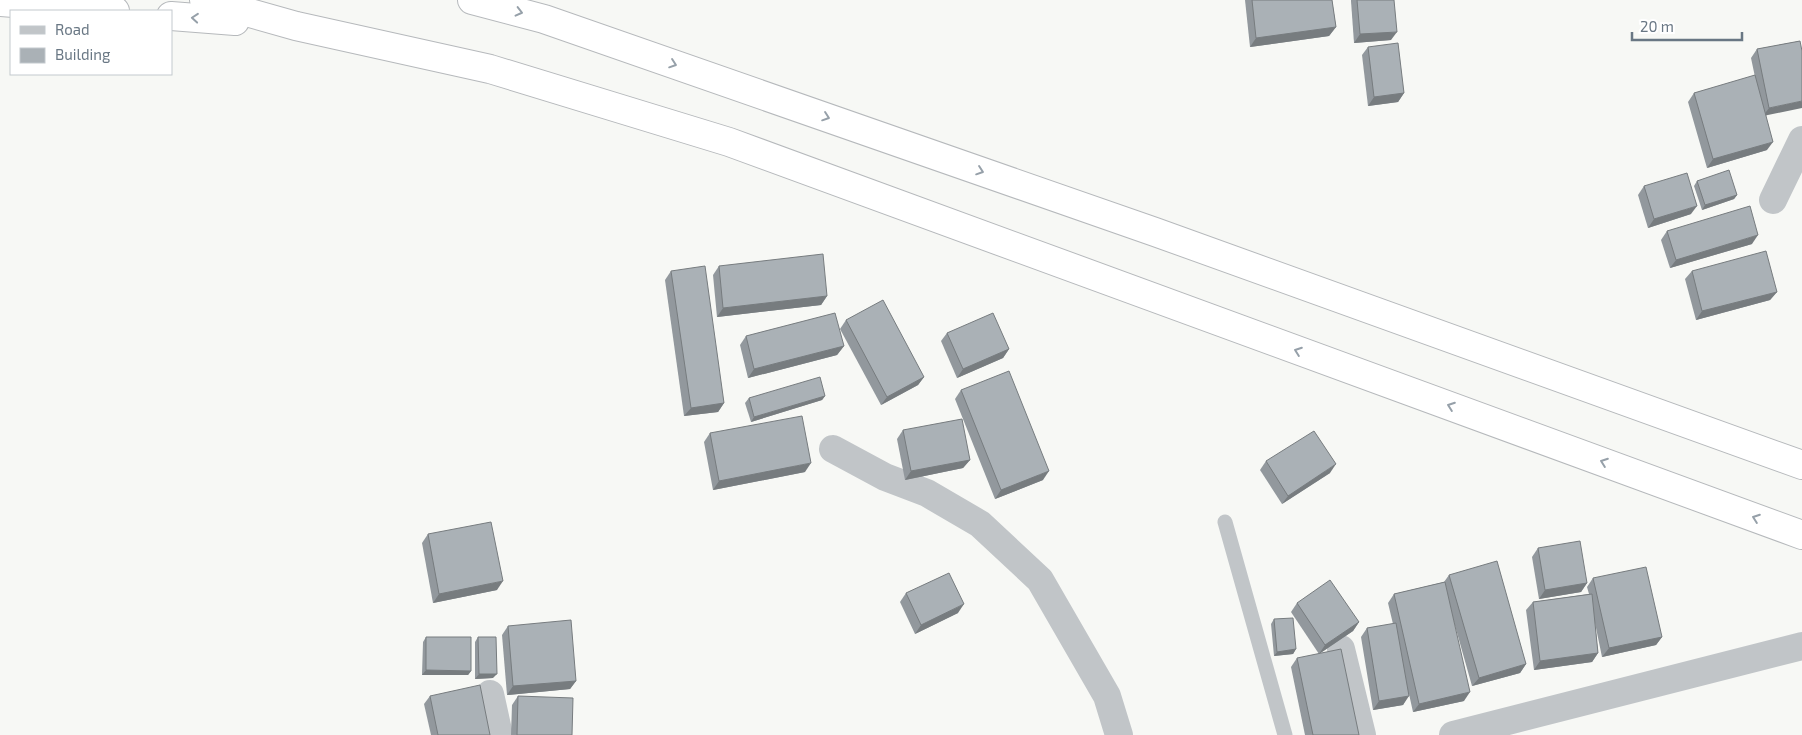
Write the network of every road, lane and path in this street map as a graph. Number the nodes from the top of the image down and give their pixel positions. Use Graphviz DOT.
graph roads {
  1 [pos="204,0"];
  2 [pos="472,0"];
  3 [pos="0,2"];
  4 [pos="102,10"];
  5 [pos="172,16"];
  6 [pos="296,26"];
  7 [pos="1802,140"];
  8 [pos="1774,200"];
  9 [pos="833,449"];
  10 [pos="1802,465"];
  11 [pos="1226,522"];
  12 [pos="1802,535"];
  13 [pos="1802,646"];
  14 [pos="1341,648"];
  15 [pos="490,694"];
  16 [pos="499,735"];
  17 [pos="1118,735"];
  18 [pos="1286,735"];
  19 [pos="1362,735"];
  20 [pos="1453,735"];
  1 -- 6 [label="highway"];
  2 -- 10 [label="highway, one-way"];
  3 -- 4 [label="highway"];
  6 -- 5 [label="highway, one-way"];
  12 -- 6 [label="highway, one-way"];
  7 -- 8 [label="street"];
  9 -- 17 [label="street"];
  11 -- 18 [label="lane"];
  13 -- 20 [label="street"];
  14 -- 19 [label="street"];
  15 -- 16 [label="street"];
}
